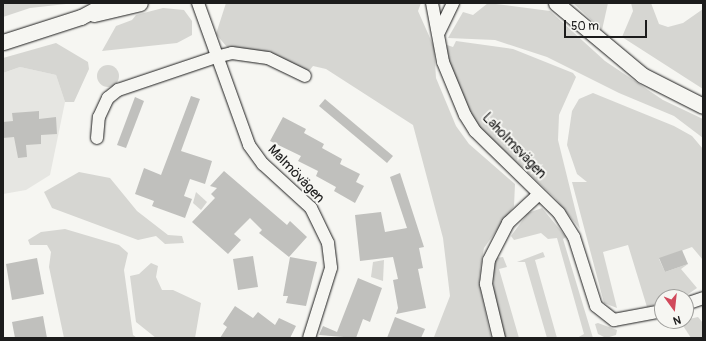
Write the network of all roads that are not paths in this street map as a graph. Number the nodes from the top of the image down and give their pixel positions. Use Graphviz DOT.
graph roads {
  1 [pos="107,3"];
  2 [pos="140,3"];
  3 [pos="198,3"];
  4 [pos="432,3"];
  5 [pos="453,3"];
  6 [pos="556,3"];
  7 [pos="81,17"];
  8 [pos="439,32"];
  9 [pos="3,42"];
  10 [pos="216,57"];
  11 [pos="305,76"];
  12 [pos="703,106"];
  13 [pos="97,138"];
  14 [pos="539,194"];
  15 [pos="654,313"];
  16 [pos="309,338"];
  17 [pos="499,338"];
  1 -- 7 [label="street"];
  2 -- 7 [label="street"];
  3 -- 10 [label="street, Malmövägen"];
  4 -- 8 [label="street, Laholmsvägen"];
  5 -- 8 [label="street"];
  6 -- 12 [label="street"];
  7 -- 9 [label="street"];
  8 -- 14 [label="street, Laholmsvägen"];
  10 -- 11 [label="street"];
  10 -- 13 [label="street"];
  10 -- 16 [label="street, Malmövägen"];
  14 -- 15 [label="street"];
  14 -- 17 [label="street, Laholmsvägen"];
}
